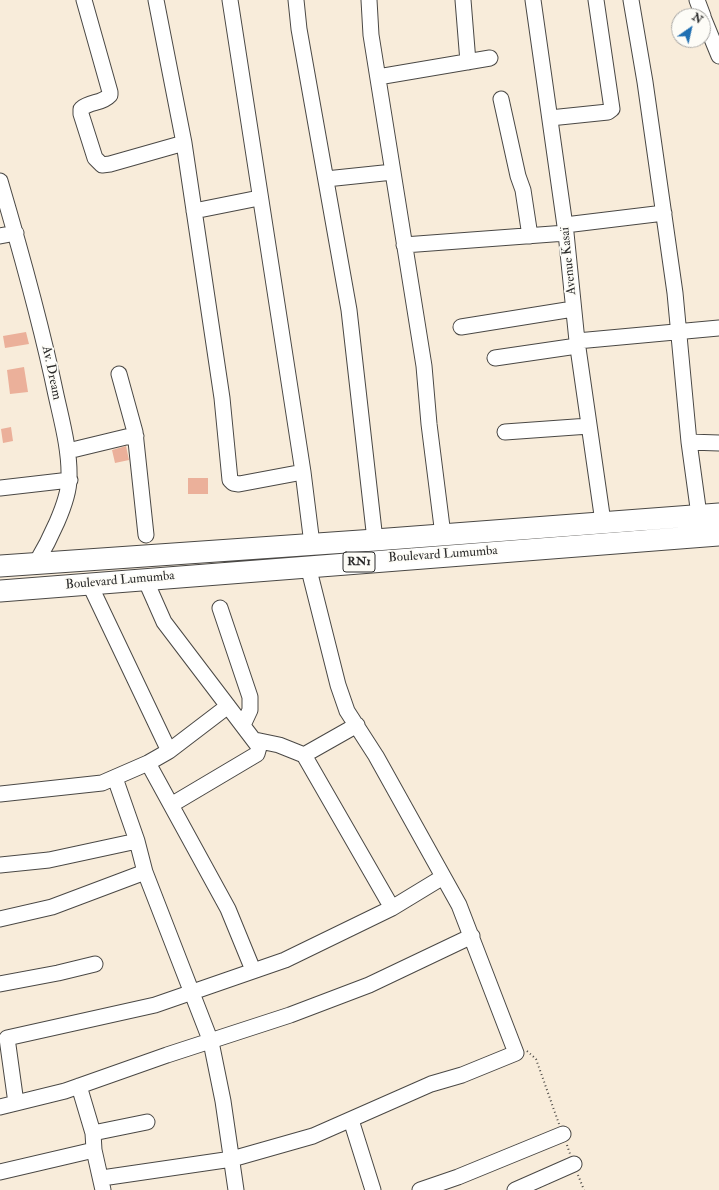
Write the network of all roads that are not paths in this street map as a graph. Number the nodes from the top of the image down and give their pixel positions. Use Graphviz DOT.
graph roads {
  1 [pos="84,0"];
  2 [pos="156,0"];
  3 [pos="230,0"];
  4 [pos="296,0"];
  5 [pos="369,0"];
  6 [pos="463,0"];
  7 [pos="533,0"];
  8 [pos="596,0"];
  9 [pos="630,0"];
  10 [pos="711,36"];
  11 [pos="719,56"];
  12 [pos="490,58"];
  13 [pos="468,62"];
  14 [pos="378,77"];
  15 [pos="501,99"];
  16 [pos="550,118"];
  17 [pos="184,143"];
  18 [pos="393,172"];
  19 [pos="326,179"];
  20 [pos="0,181"];
  21 [pos="259,198"];
  22 [pos="194,211"];
  23 [pos="664,213"];
  24 [pos="566,229"];
  25 [pos="16,233"];
  26 [pos="0,236"];
  27 [pos="530,236"];
  28 [pos="404,245"];
  29 [pos="573,309"];
  30 [pos="461,327"];
  31 [pos="719,328"];
  32 [pos="679,333"];
  33 [pos="577,344"];
  34 [pos="496,358"];
  35 [pos="119,374"];
  36 [pos="589,426"];
  37 [pos="505,432"];
  38 [pos="136,436"];
  39 [pos="689,442"];
  40 [pos="719,443"];
  41 [pos="68,451"];
  42 [pos="302,472"];
  43 [pos="70,480"];
  44 [pos="0,488"];
  45 [pos="709,514"];
  46 [pos="603,522"];
  47 [pos="146,535"];
  48 [pos="443,535"];
  49 [pos="719,535"];
  50 [pos="375,540"];
  51 [pos="312,544"];
  52 [pos="36,563"];
  53 [pos="0,566"];
  54 [pos="308,566"];
  55 [pos="146,579"];
  56 [pos="89,583"];
  57 [pos="0,591"];
  58 [pos="220,608"];
  59 [pos="228,706"];
  60 [pos="243,725"];
  61 [pos="357,725"];
  62 [pos="255,740"];
  63 [pos="168,751"];
  64 [pos="304,755"];
  65 [pos="148,763"];
  66 [pos="114,778"];
  67 [pos="0,794"];
  68 [pos="171,805"];
  69 [pos="137,841"];
  70 [pos="0,864"];
  71 [pos="145,872"];
  72 [pos="443,877"];
  73 [pos="392,908"];
  74 [pos="0,919"];
  75 [pos="472,936"];
  76 [pos="96,964"];
  77 [pos="253,970"];
  78 [pos="0,984"];
  79 [pos="194,992"];
  80 [pos="211,1042"];
  81 [pos="80,1086"];
  82 [pos="16,1103"];
  83 [pos="0,1107"];
  84 [pos="351,1120"];
  85 [pos="147,1122"];
  86 [pos="93,1133"];
  87 [pos="563,1134"];
  88 [pos="94,1150"];
  89 [pos="232,1159"];
  90 [pos="574,1164"];
  91 [pos="0,1172"];
  92 [pos="102,1184"];
  93 [pos="236,1190"];
  94 [pos="373,1190"];
  95 [pos="420,1190"];
  96 [pos="515,1190"];
  1 -- 17 [label="street"];
  2 -- 17 [label="street"];
  3 -- 21 [label="street"];
  4 -- 19 [label="street"];
  5 -- 14 [label="street"];
  6 -- 13 [label="street"];
  7 -- 16 [label="street, Avenue Kasaï"];
  8 -- 16 [label="street"];
  9 -- 23 [label="street"];
  10 -- 11 [label="street"];
  12 -- 13 [label="street"];
  13 -- 14 [label="street"];
  14 -- 18 [label="street"];
  15 -- 27 [label="street"];
  16 -- 24 [label="street, Avenue Kasaï"];
  17 -- 22 [label="street"];
  18 -- 19 [label="street"];
  18 -- 28 [label="street"];
  19 -- 50 [label="street"];
  20 -- 25 [label="street, Av. Dream"];
  21 -- 22 [label="street"];
  21 -- 42 [label="street"];
  22 -- 42 [label="street"];
  23 -- 24 [label="street"];
  23 -- 32 [label="street"];
  24 -- 27 [label="street"];
  24 -- 29 [label="street, Avenue Kasaï"];
  25 -- 26 [label="street"];
  25 -- 41 [label="street, Av. Dream"];
  27 -- 28 [label="street"];
  28 -- 48 [label="street"];
  29 -- 30 [label="street"];
  29 -- 33 [label="street, Avenue Kasaï"];
  31 -- 32 [label="street"];
  32 -- 33 [label="street"];
  32 -- 39 [label="street"];
  33 -- 34 [label="street"];
  33 -- 36 [label="street, Avenue Kasaï"];
  35 -- 38 [label="street"];
  36 -- 37 [label="street"];
  36 -- 46 [label="street, Avenue Kasaï"];
  38 -- 41 [label="street"];
  38 -- 47 [label="street"];
  39 -- 40 [label="street"];
  39 -- 45 [label="street"];
  41 -- 43 [label="street, Av. Dream"];
  42 -- 51 [label="street"];
  43 -- 44 [label="street"];
  43 -- 52 [label="street, Av. Dream"];
  45 -- 46 [label="highway, Boulevard Lumumba / RN1"];
  46 -- 48 [label="highway, Boulevard Lumumba / RN1"];
  48 -- 50 [label="highway, Boulevard Lumumba / RN1"];
  49 -- 54 [label="highway, Boulevard Lumumba / RN1"];
  50 -- 51 [label="highway, Boulevard Lumumba / RN1"];
  51 -- 52 [label="highway, Boulevard Lumumba / RN1"];
  52 -- 53 [label="highway, Boulevard Lumumba / RN1"];
  54 -- 55 [label="highway, Boulevard Lumumba / RN1"];
  54 -- 61 [label="street"];
  55 -- 56 [label="highway, Boulevard Lumumba / RN1"];
  55 -- 59 [label="street"];
  56 -- 57 [label="highway, Boulevard Lumumba / RN1"];
  56 -- 63 [label="street"];
  58 -- 60 [label="street"];
  59 -- 60 [label="street"];
  59 -- 63 [label="street"];
  60 -- 62 [label="street"];
  61 -- 64 [label="street"];
  61 -- 72 [label="street"];
  62 -- 64 [label="street"];
  62 -- 68 [label="street"];
  63 -- 65 [label="street"];
  64 -- 73 [label="street"];
  65 -- 66 [label="street"];
  65 -- 68 [label="street"];
  66 -- 67 [label="street"];
  66 -- 69 [label="street"];
  68 -- 77 [label="street"];
  69 -- 70 [label="street"];
  69 -- 71 [label="street"];
  71 -- 74 [label="street"];
  71 -- 79 [label="street"];
  72 -- 73 [label="street"];
  72 -- 75 [label="street"];
  73 -- 77 [label="street"];
  75 -- 80 [label="street"];
  75 -- 84 [label="street"];
  76 -- 78 [label="street"];
  77 -- 79 [label="street"];
  79 -- 80 [label="street"];
  79 -- 82 [label="street"];
  80 -- 81 [label="street"];
  80 -- 89 [label="street"];
  81 -- 82 [label="street"];
  81 -- 86 [label="street"];
  82 -- 83 [label="street"];
  84 -- 89 [label="street"];
  84 -- 94 [label="street"];
  85 -- 86 [label="street"];
  86 -- 88 [label="street"];
  87 -- 95 [label="street"];
  88 -- 91 [label="street"];
  88 -- 92 [label="street"];
  89 -- 92 [label="street"];
  89 -- 93 [label="street"];
  90 -- 96 [label="street"];
}
